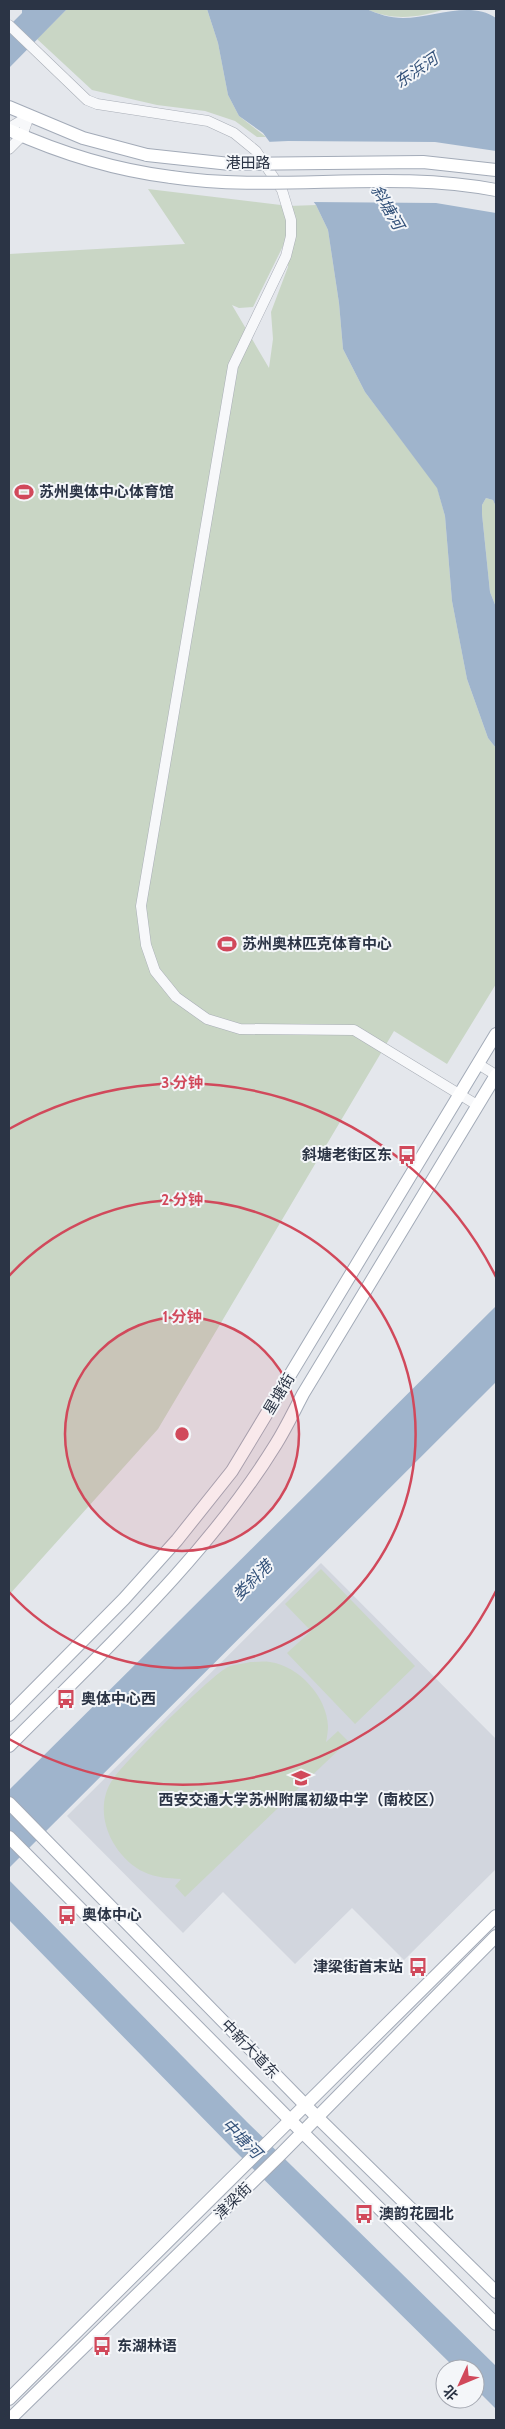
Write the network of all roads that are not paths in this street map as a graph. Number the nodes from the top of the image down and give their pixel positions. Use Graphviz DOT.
graph roads {
  1 [pos="9,25"];
  2 [pos="9,107"];
  3 [pos="29,116"];
  4 [pos="9,129"];
  5 [pos="22,136"];
  6 [pos="9,149"];
  7 [pos="496,170"];
  8 [pos="496,190"];
  9 [pos="496,1034"];
  10 [pos="478,1064"];
  11 [pos="496,1075"];
  12 [pos="459,1094"];
  13 [pos="477,1105"];
  14 [pos="9,1715"];
  15 [pos="9,1746"];
  16 [pos="9,1803"];
  17 [pos="9,1837"];
  18 [pos="496,1916"];
  19 [pos="496,1936"];
  20 [pos="306,2106"];
  21 [pos="317,2117"];
  22 [pos="291,2121"];
  23 [pos="302,2132"];
  24 [pos="496,2292"];
  25 [pos="496,2324"];
  26 [pos="9,2399"];
  27 [pos="9,2420"];
  1 -- 12 [label="street"];
  2 -- 3 [label="main road, 港田路"];
  3 -- 4 [label="street"];
  3 -- 5 [label="street"];
  3 -- 7 [label="main road, 港田路, bridge"];
  4 -- 5 [label="main road, 港田路"];
  5 -- 6 [label="street"];
  5 -- 8 [label="main road, 港田路, bridge"];
  9 -- 10 [label="main road, 星塘街"];
  10 -- 11 [label="street"];
  10 -- 12 [label="main road, 星塘街"];
  11 -- 13 [label="main road, 星塘街"];
  12 -- 13 [label="street"];
  12 -- 14 [label="main road, 星塘街"];
  13 -- 15 [label="main road, 星塘街"];
  16 -- 20 [label="main road, 中新大道东"];
  17 -- 22 [label="main road, 中新大道东"];
  18 -- 20 [label="main road, 津梁街"];
  19 -- 21 [label="main road, 津梁街"];
  20 -- 21 [label="main road, 中新大道东"];
  20 -- 22 [label="main road, 津梁街"];
  21 -- 23 [label="main road, 津梁街"];
  21 -- 24 [label="main road, 中新大道东"];
  22 -- 23 [label="main road, 中新大道东"];
  22 -- 26 [label="main road, 津梁街"];
  23 -- 25 [label="main road, 中新大道东"];
  23 -- 27 [label="main road, 津梁街"];
}
